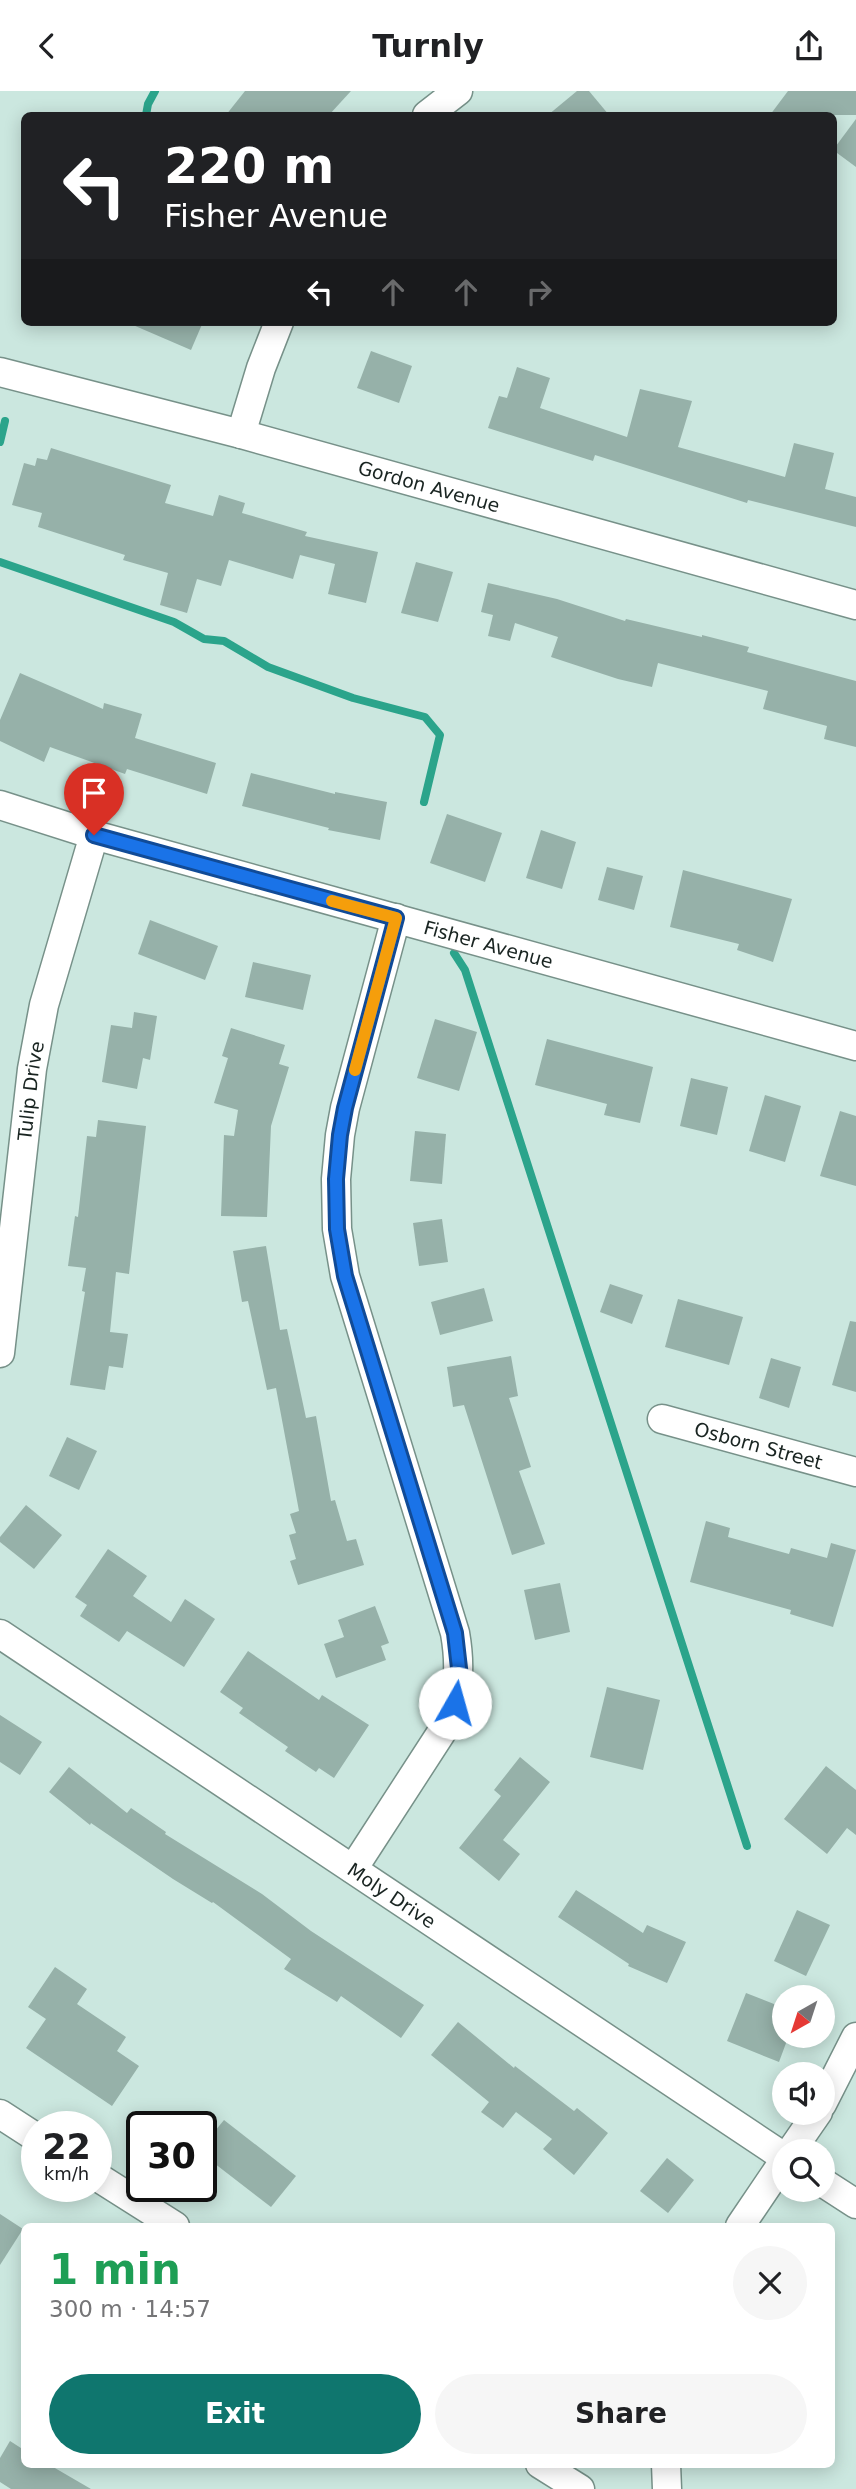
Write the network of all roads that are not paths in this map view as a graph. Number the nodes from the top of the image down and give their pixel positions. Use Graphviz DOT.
graph roads {
  1 [pos="458,91"];
  2 [pos="431,112"];
  3 [pos="277,326"];
  4 [pos="0,372"];
  5 [pos="241,434"];
  6 [pos="856,605"];
  7 [pos="0,805"];
  8 [pos="94,835"];
  9 [pos="396,918"];
  10 [pos="856,1046"];
  11 [pos="0,1353"];
  12 [pos="662,1419"];
  13 [pos="856,1472"];
  14 [pos="0,1634"];
  15 [pos="353,1869"];
  16 [pos="856,2037"];
  17 [pos="835,2078"];
  18 [pos="0,2114"];
  19 [pos="21,2128"];
  20 [pos="772,2151"];
  21 [pos="772,2177"];
  22 [pos="112,2186"];
  23 [pos="835,2190"];
  24 [pos="856,2204"];
  25 [pos="170,2223"];
  26 [pos="742,2223"];
  27 [pos="546,2468"];
  28 [pos="666,2468"];
  29 [pos="580,2489"];
  30 [pos="667,2489"];
  1 -- 2 [label="street"];
  3 -- 5 [label="street"];
  4 -- 5 [label="street, Gordon Avenue"];
  5 -- 6 [label="street, Gordon Avenue"];
  7 -- 8 [label="street, Fisher Avenue"];
  8 -- 9 [label="street, Fisher Avenue"];
  8 -- 11 [label="street, Tulip Drive"];
  9 -- 10 [label="street, Fisher Avenue"];
  9 -- 15 [label="street"];
  12 -- 13 [label="street, Osborn Street"];
  14 -- 15 [label="street, Moly Drive"];
  15 -- 20 [label="street, Moly Drive"];
  16 -- 17 [label="street"];
  18 -- 19 [label="street"];
  21 -- 26 [label="street"];
  22 -- 25 [label="street"];
  23 -- 24 [label="street"];
  27 -- 29 [label="street"];
  28 -- 30 [label="street"];
}
